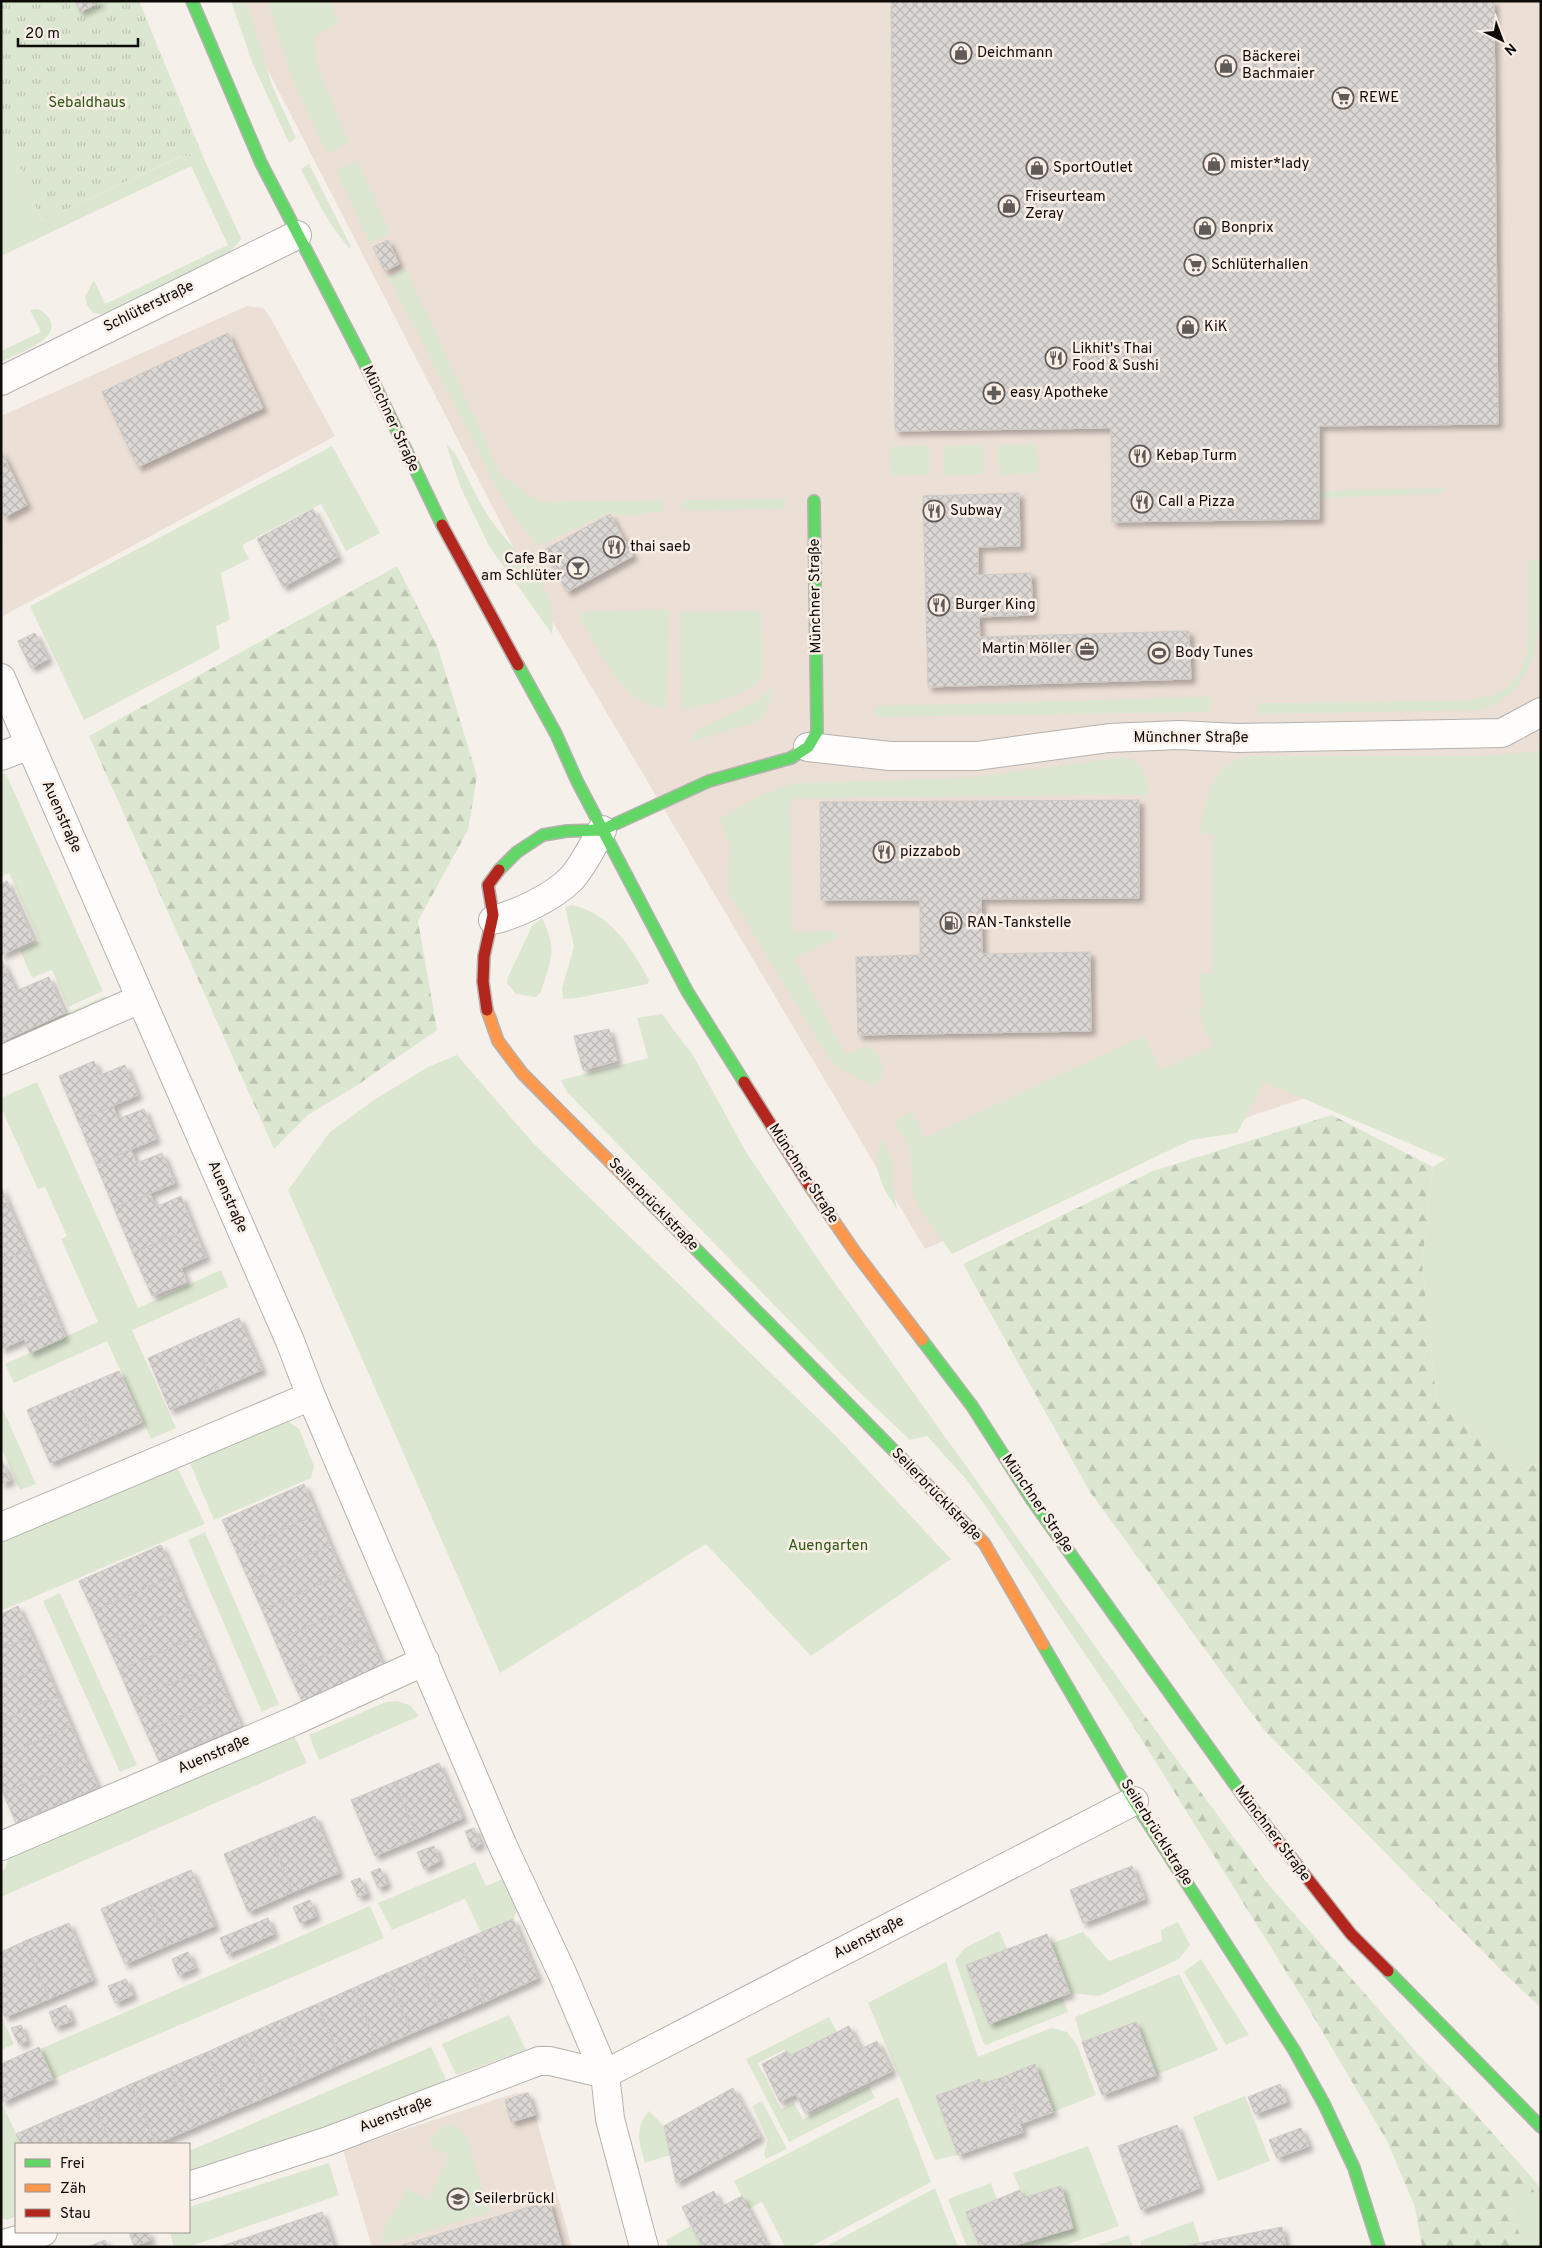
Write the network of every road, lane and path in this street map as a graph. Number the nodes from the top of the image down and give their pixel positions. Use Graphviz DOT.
graph roads {
  1 [pos="192,1"];
  2 [pos="297,235"];
  3 [pos="1,380"];
  4 [pos="814,502"];
  5 [pos="1,678"];
  6 [pos="1541,712"];
  7 [pos="30,745"];
  8 [pos="808,747"];
  9 [pos="1,756"];
  10 [pos="602,830"];
  11 [pos="493,920"];
  12 [pos="140,999"];
  13 [pos="1,1060"];
  14 [pos="311,1396"];
  15 [pos="1,1527"];
  16 [pos="425,1661"];
  17 [pos="1134,1801"];
  18 [pos="1,1846"];
  19 [pos="604,2074"];
  20 [pos="1541,2127"];
  21 [pos="190,2186"];
  22 [pos="40,2233"];
  23 [pos="1,2244"];
  24 [pos="644,2247"];
  25 [pos="1379,2247"];
  1 -- 2 [label="main road, Münchner Straße"];
  2 -- 3 [label="street, Schlüterstraße"];
  2 -- 10 [label="main road, Münchner Straße"];
  4 -- 8 [label="main road, Münchner Straße"];
  5 -- 7 [label="street, Auenstraße"];
  6 -- 8 [label="street, Münchner Straße"];
  7 -- 9 [label="street"];
  7 -- 12 [label="street, Auenstraße"];
  8 -- 10 [label="main road"];
  10 -- 11 [label="street"];
  10 -- 11 [label="main road, Seilerbrücklstraße"];
  10 -- 20 [label="main road, Münchner Straße"];
  11 -- 17 [label="main road, Seilerbrücklstraße"];
  12 -- 13 [label="street"];
  12 -- 14 [label="street, Auenstraße"];
  14 -- 15 [label="street"];
  14 -- 16 [label="street, Auenstraße"];
  16 -- 18 [label="street, Auenstraße"];
  16 -- 19 [label="street, Auenstraße"];
  17 -- 19 [label="street, Auenstraße"];
  17 -- 25 [label="main road, Seilerbrücklstraße"];
  19 -- 21 [label="street, Auenstraße"];
  19 -- 24 [label="street, Auenstraße"];
  22 -- 23 [label="street"];
}
